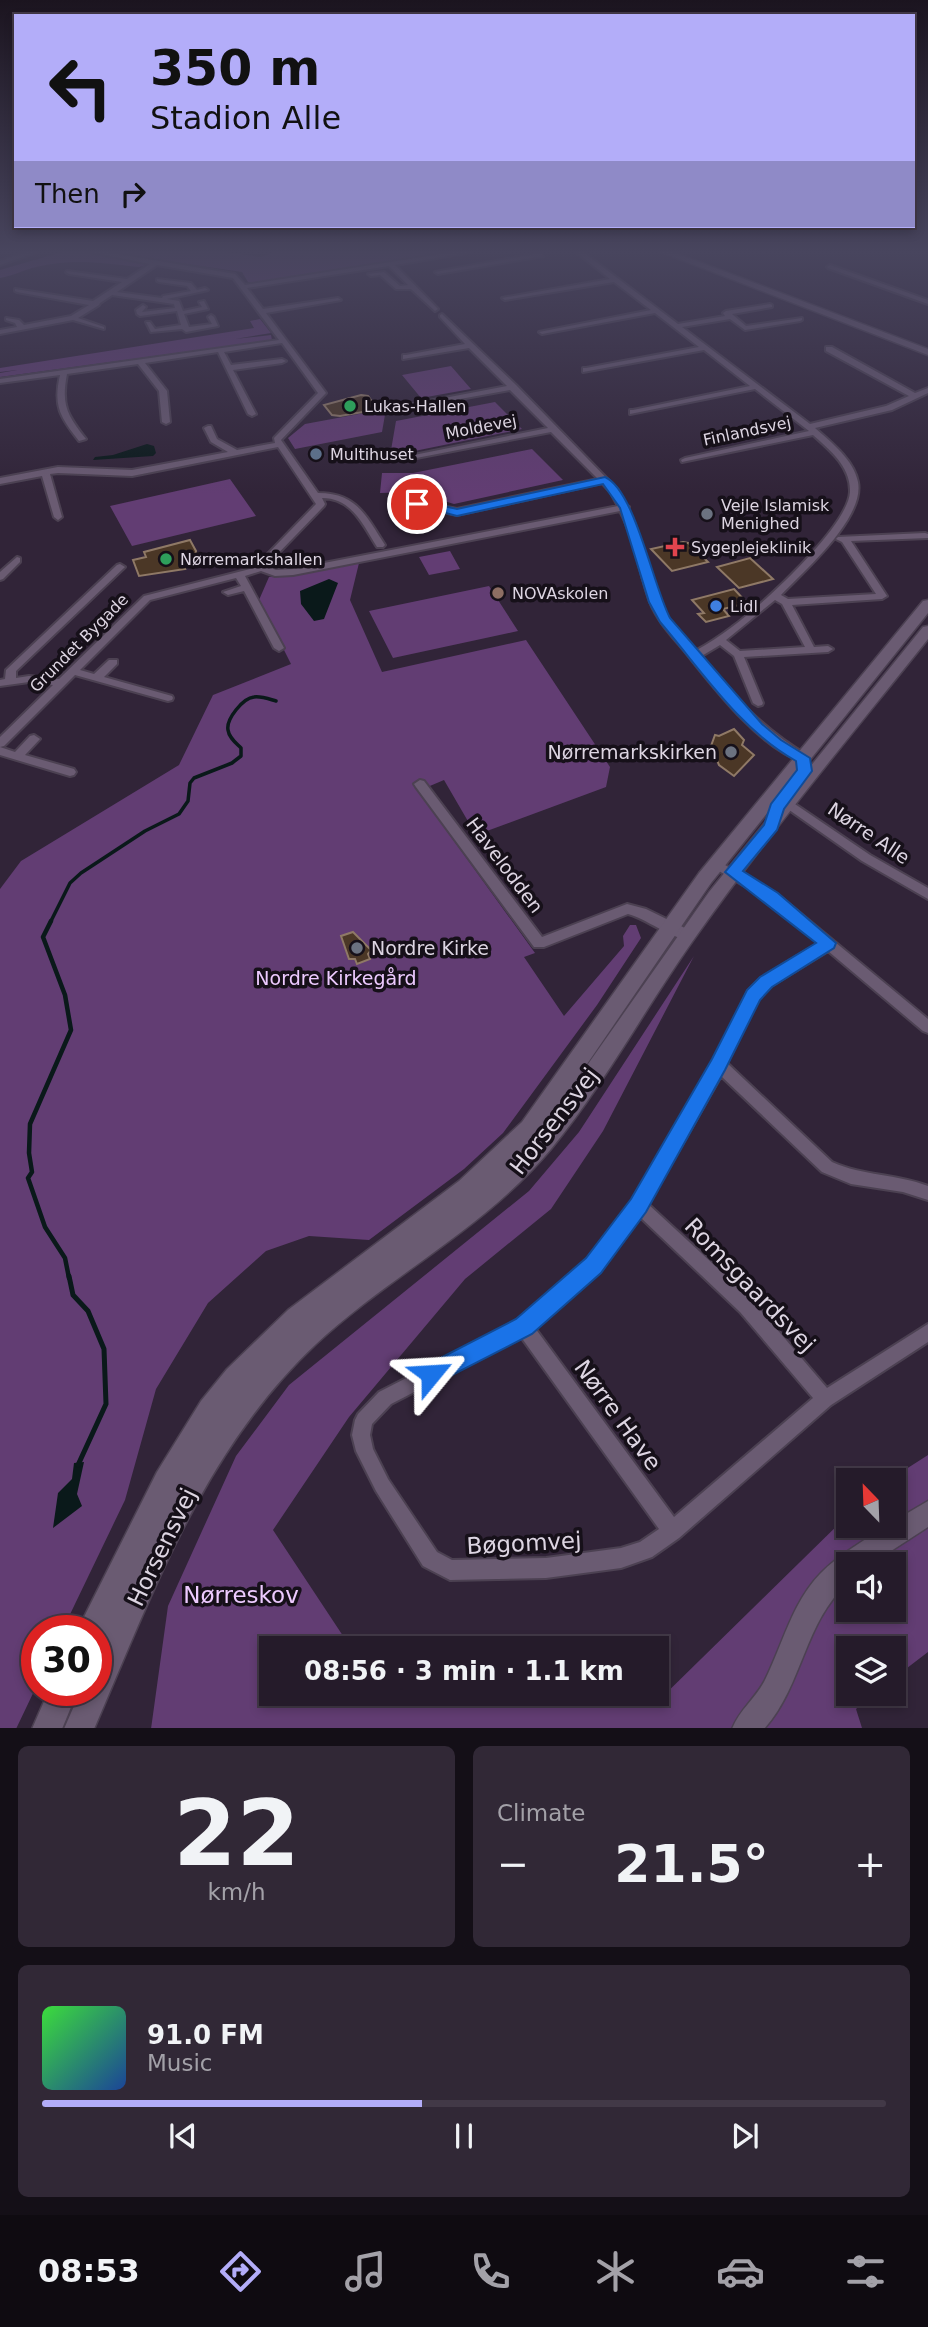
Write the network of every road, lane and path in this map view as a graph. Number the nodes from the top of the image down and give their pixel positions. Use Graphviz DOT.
graph roads {
  1 [pos="278,333"];
  2 [pos="458,333"];
  3 [pos="684,333"];
  4 [pos="877,333"];
  5 [pos="890,333"];
  6 [pos="284,341"];
  7 [pos="471,345"];
  8 [pos="928,347"];
  9 [pos="704,348"];
  10 [pos="829,349"];
  11 [pos="220,350"];
  12 [pos="928,352"];
  13 [pos="406,357"];
  14 [pos="140,361"];
  15 [pos="282,361"];
  16 [pos="229,368"];
  17 [pos="586,370"];
  18 [pos="64,372"];
  19 [pos="0,381"];
  20 [pos="513,387"];
  21 [pos="756,387"];
  22 [pos="928,390"];
  23 [pos="916,397"];
  24 [pos="413,406"];
  25 [pos="633,412"];
  26 [pos="252,414"];
  27 [pos="166,422"];
  28 [pos="208,428"];
  29 [pos="554,429"];
  30 [pos="812,430"];
  31 [pos="82,439"];
  32 [pos="280,444"];
  33 [pos="236,453"];
  34 [pos="414,457"];
  35 [pos="685,460"];
  36 [pos="46,472"];
  37 [pos="605,480"];
  38 [pos="0,481"];
  39 [pos="316,496"];
  40 [pos="404,500"];
  41 [pos="625,507"];
  42 [pos="58,517"];
  43 [pos="831,536"];
  44 [pos="925,536"];
  45 [pos="846,541"];
  46 [pos="380,545"];
  47 [pos="9,565"];
  48 [pos="120,567"];
  49 [pos="262,568"];
  50 [pos="239,575"];
  51 [pos="111,576"];
  52 [pos="0,577"];
  53 [pos="123,578"];
  54 [pos="246,588"];
  55 [pos="228,592"];
  56 [pos="773,596"];
  57 [pos="786,602"];
  58 [pos="928,604"];
  59 [pos="928,630"];
  60 [pos="721,641"];
  61 [pos="279,648"];
  62 [pos="828,649"];
  63 [pos="811,650"];
  64 [pos="738,654"];
  65 [pos="695,655"];
  66 [pos="113,662"];
  67 [pos="72,671"];
  68 [pos="894,671"];
  69 [pos="96,678"];
  70 [pos="5,682"];
  71 [pos="61,682"];
  72 [pos="167,698"];
  73 [pos="758,703"];
  74 [pos="34,739"];
  75 [pos="0,743"];
  76 [pos="0,751"];
  77 [pos="17,756"];
  78 [pos="803,758"];
  79 [pos="69,772"];
  80 [pos="420,784"];
  81 [pos="789,804"];
  82 [pos="772,826"];
  83 [pos="725,868"];
  84 [pos="928,894"];
  85 [pos="678,931"];
  86 [pos="828,943"];
  87 [pos="928,1027"];
  88 [pos="719,1065"];
  89 [pos="928,1193"];
  90 [pos="639,1206"];
  91 [pos="524,1326"];
  92 [pos="928,1332"];
  93 [pos="825,1399"];
  94 [pos="928,1513"];
  95 [pos="671,1531"];
  96 [pos="869,1552"];
  97 [pos="836,1574"];
  98 [pos="100,1615"];
  99 [pos="112,1656"];
  100 [pos="57,1706"];
  101 [pos="89,1706"];
  102 [pos="47,1728"];
  103 [pos="79,1728"];
  104 [pos="744,1728"];
  1 -- 6 [label="street"];
  2 -- 7 [label="street, Moldevej"];
  3 -- 9 [label="street, Finlandsvej"];
  4 -- 12 [label="street"];
  5 -- 8 [label="street"];
  6 -- 11 [label="street"];
  6 -- 32 [label="street"];
  7 -- 13 [label="street"];
  7 -- 20 [label="street, Moldevej"];
  9 -- 17 [label="street"];
  9 -- 21 [label="street, Finlandsvej"];
  10 -- 23 [label="street"];
  11 -- 14 [label="street"];
  11 -- 16 [label="street"];
  14 -- 18 [label="street"];
  14 -- 27 [label="street"];
  15 -- 16 [label="street"];
  16 -- 26 [label="street"];
  18 -- 19 [label="street"];
  18 -- 31 [label="street"];
  20 -- 24 [label="street, Moldevej"];
  20 -- 29 [label="street, Moldevej"];
  21 -- 25 [label="street"];
  21 -- 30 [label="street, Finlandsvej"];
  22 -- 23 [label="street"];
  23 -- 30 [label="street"];
  28 -- 33 [label="street"];
  29 -- 34 [label="street, Moldevej"];
  29 -- 37 [label="street, Moldevej"];
  30 -- 35 [label="street, Finlandsvej"];
  30 -- 43 [label="street, Finlandsvej"];
  32 -- 33 [label="street"];
  32 -- 39 [label="street"];
  33 -- 36 [label="street"];
  36 -- 38 [label="street"];
  36 -- 42 [label="street"];
  37 -- 40 [label="street"];
  37 -- 41 [label="street, Moldevej"];
  39 -- 46 [label="street"];
  39 -- 49 [label="street"];
  41 -- 49 [label="street"];
  41 -- 65 [label="street, Moldevej"];
  43 -- 45 [label="street"];
  43 -- 56 [label="street, Finlandsvej"];
  44 -- 45 [label="street"];
  45 -- 57 [label="street"];
  47 -- 52 [label="street"];
  48 -- 51 [label="street"];
  49 -- 50 [label="street, Grundet Bygade"];
  50 -- 54 [label="street"];
  50 -- 67 [label="street, Grundet Bygade"];
  51 -- 53 [label="street"];
  51 -- 70 [label="street"];
  54 -- 55 [label="street"];
  54 -- 61 [label="street"];
  56 -- 57 [label="street"];
  56 -- 60 [label="street, Finlandsvej"];
  57 -- 63 [label="street"];
  58 -- 78 [label="main road, Horsensvej"];
  59 -- 68 [label="main road, Horsensvej"];
  60 -- 64 [label="street"];
  60 -- 65 [label="street, Finlandsvej"];
  62 -- 63 [label="street"];
  63 -- 64 [label="street"];
  64 -- 73 [label="street"];
  65 -- 78 [label="street, Moldevej"];
  66 -- 69 [label="street"];
  67 -- 69 [label="street"];
  67 -- 71 [label="street, Grundet Bygade"];
  68 -- 78 [label="main road"];
  68 -- 81 [label="main road, Horsensvej"];
  69 -- 72 [label="street"];
  70 -- 71 [label="street"];
  71 -- 75 [label="street, Grundet Bygade"];
  74 -- 77 [label="street"];
  76 -- 77 [label="street"];
  77 -- 79 [label="street"];
  78 -- 82 [label="main road"];
  78 -- 83 [label="main road, Horsensvej"];
  80 -- 85 [label="street, Havelodden"];
  81 -- 82 [label="main road, Horsensvej"];
  81 -- 84 [label="street, Nørre Alle"];
  82 -- 83 [label="main road, Horsensvej"];
  83 -- 85 [label="main road, Horsensvej"];
  83 -- 86 [label="street"];
  85 -- 98 [label="main road, Horsensvej"];
  85 -- 99 [label="main road, Horsensvej"];
  86 -- 87 [label="street"];
  86 -- 88 [label="street, Bøgomvej"];
  88 -- 89 [label="street"];
  88 -- 90 [label="street, Bøgomvej"];
  90 -- 91 [label="street, Bøgomvej"];
  90 -- 93 [label="street, Romsgaardsvej"];
  91 -- 95 [label="street, Nørre Have"];
  91 -- 95 [label="street, Bøgomvej"];
  92 -- 93 [label="street, Bøgomvej"];
  93 -- 95 [label="street, Bøgomvej"];
  94 -- 96 [label="street"];
  97 -- 104 [label="street"];
  100 -- 102 [label="main road"];
  101 -- 103 [label="main road, Horsensvej"];
}
